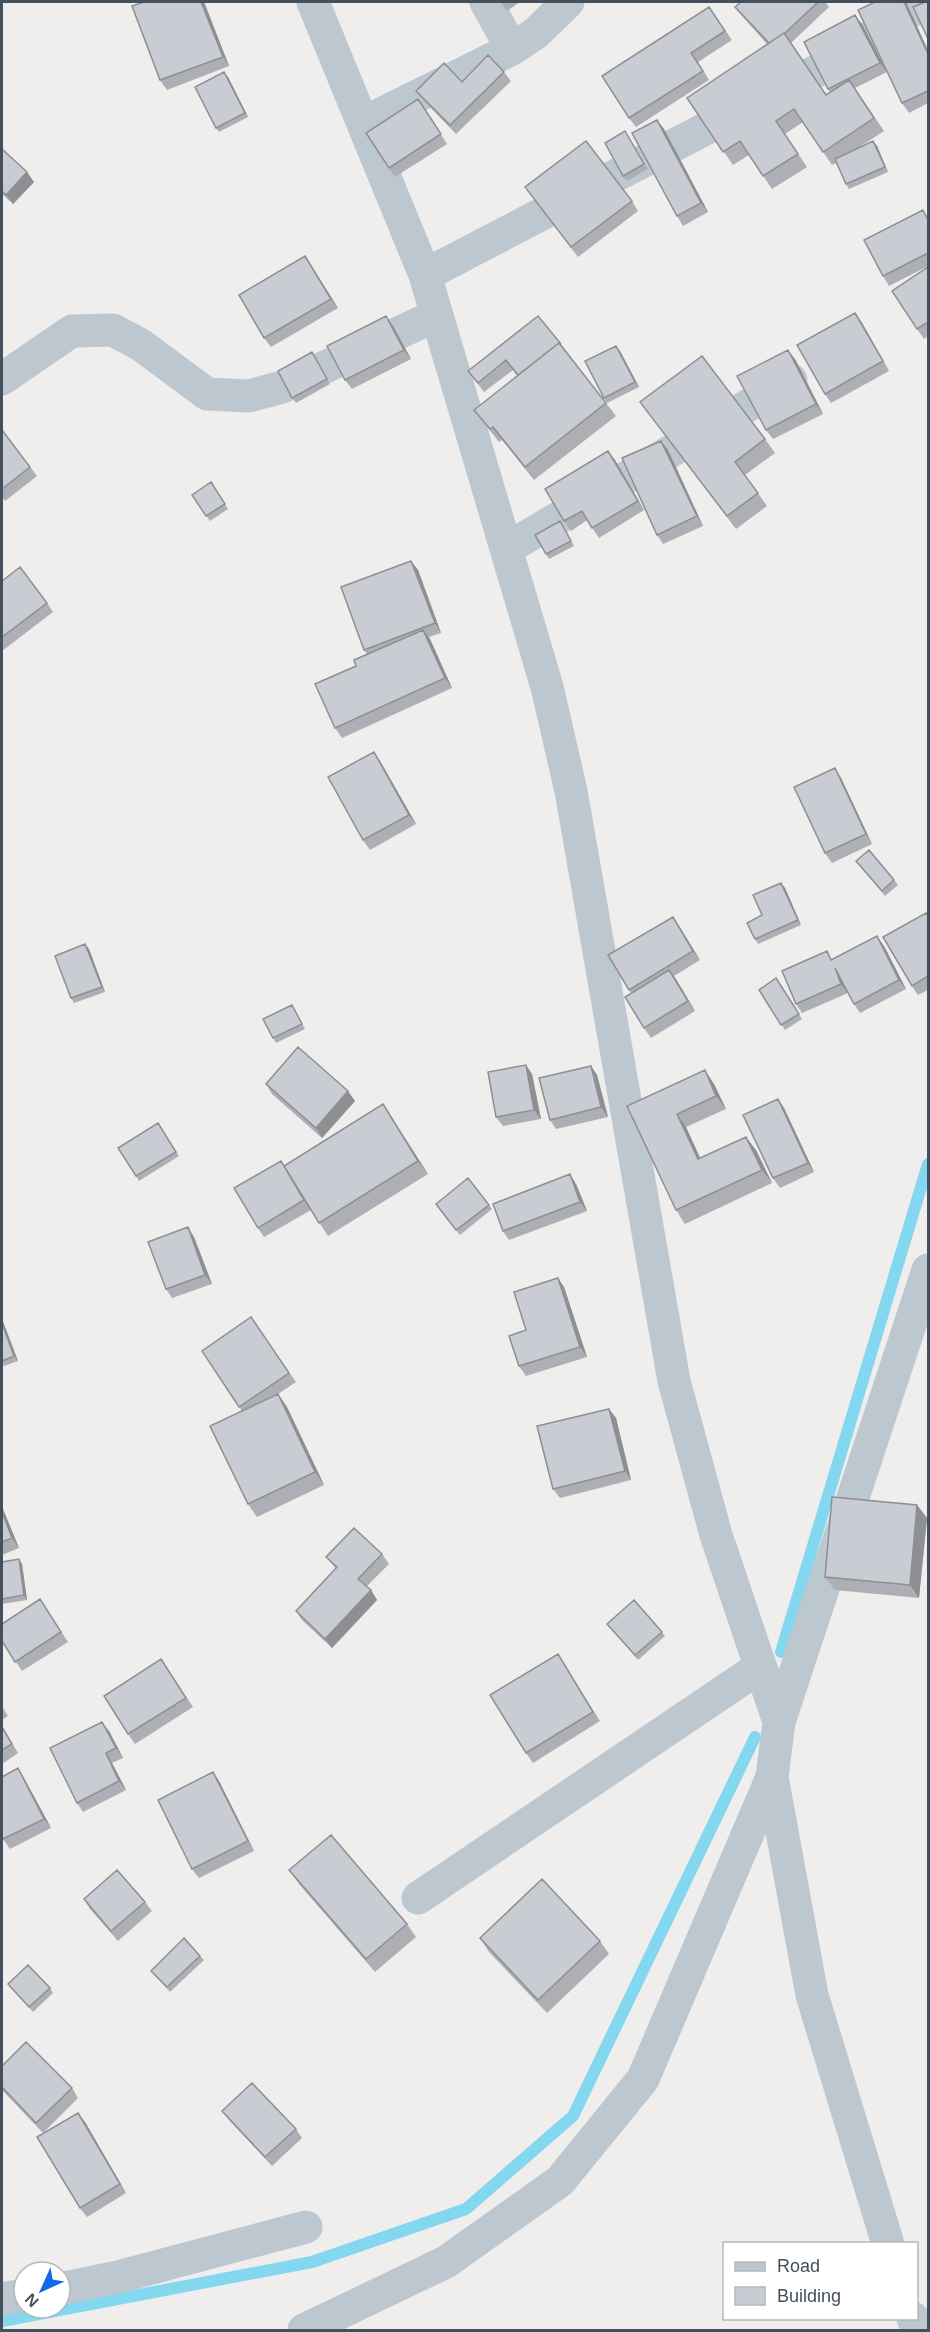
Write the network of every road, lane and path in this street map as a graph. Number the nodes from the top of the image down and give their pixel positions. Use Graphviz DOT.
graph roads {
  1 [pos="313,2"];
  2 [pos="486,2"];
  3 [pos="568,2"];
  4 [pos="925,2"];
  5 [pos="512,49"];
  6 [pos="363,123"];
  7 [pos="425,275"];
  8 [pos="437,315"];
  9 [pos="795,378"];
  10 [pos="2,379"];
  11 [pos="506,549"];
  12 [pos="928,1270"];
  13 [pos="760,1667"];
  14 [pos="779,1722"];
  15 [pos="772,1777"];
  16 [pos="418,1899"];
  17 [pos="306,2227"];
  18 [pos="887,2242"];
  19 [pos="72,2287"];
  20 [pos="314,2328"];
  1 -- 6 [label="street"];
  2 -- 5 [label="street"];
  3 -- 5 [label="street"];
  4 -- 7 [label="street"];
  5 -- 6 [label="street"];
  6 -- 7 [label="street"];
  7 -- 8 [label="street"];
  8 -- 10 [label="street"];
  8 -- 11 [label="street"];
  9 -- 11 [label="street"];
  11 -- 13 [label="street"];
  12 -- 14 [label="street"];
  13 -- 14 [label="street"];
  13 -- 16 [label="street"];
  14 -- 15 [label="street"];
  15 -- 18 [label="street"];
  15 -- 20 [label="street"];
  17 -- 19 [label="street"];
}
